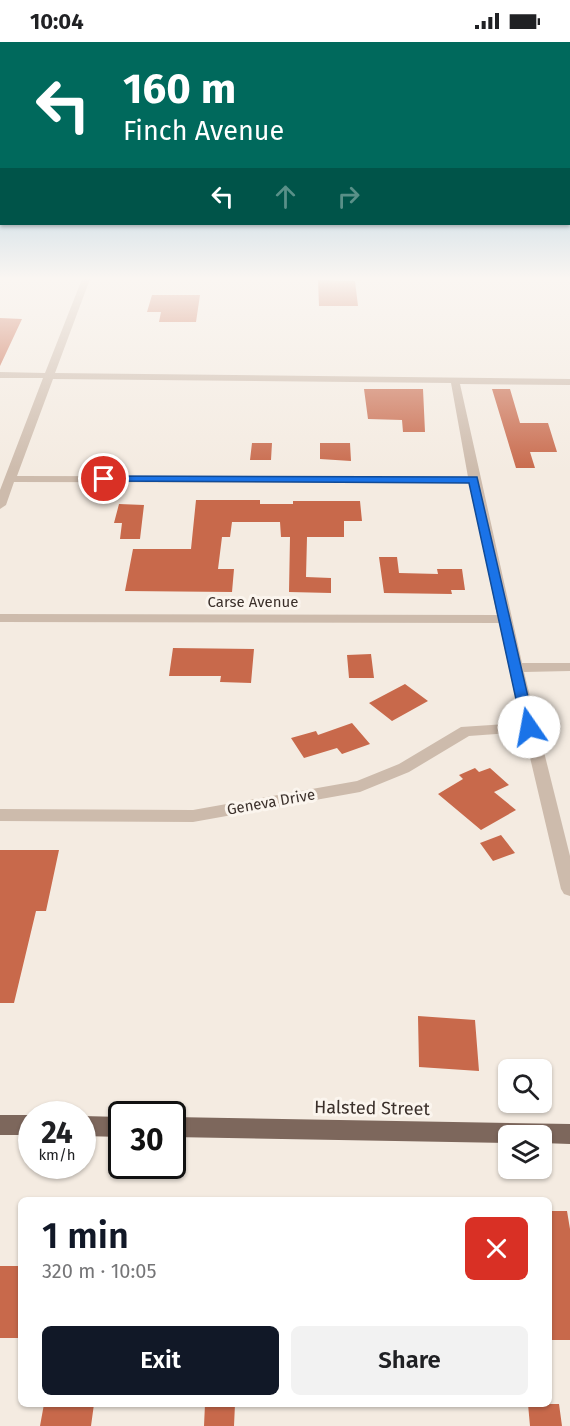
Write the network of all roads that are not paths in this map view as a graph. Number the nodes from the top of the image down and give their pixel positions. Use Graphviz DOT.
graph roads {
  1 [pos="62,344"];
  2 [pos="0,375"];
  3 [pos="50,375"];
  4 [pos="455,381"];
  5 [pos="570,382"];
  6 [pos="10,479"];
  7 [pos="473,480"];
  8 [pos="0,505"];
  9 [pos="0,618"];
  10 [pos="505,619"];
  11 [pos="570,667"];
  12 [pos="516,668"];
  13 [pos="529,727"];
  14 [pos="0,815"];
  15 [pos="570,889"];
  16 [pos="0,1125"];
  17 [pos="18,1125"];
  18 [pos="186,1127"];
  19 [pos="570,1134"];
  1 -- 3 [label="street"];
  2 -- 3 [label="street"];
  3 -- 4 [label="street"];
  3 -- 6 [label="street"];
  4 -- 5 [label="street"];
  4 -- 7 [label="street"];
  6 -- 7 [label="street"];
  6 -- 8 [label="street"];
  7 -- 10 [label="street"];
  9 -- 10 [label="street, Carse Avenue"];
  10 -- 12 [label="street"];
  11 -- 12 [label="street"];
  12 -- 13 [label="street"];
  13 -- 14 [label="street, Geneva Drive"];
  13 -- 15 [label="street"];
  16 -- 17 [label="main road"];
  18 -- 19 [label="main road, Halsted Street"];
}
